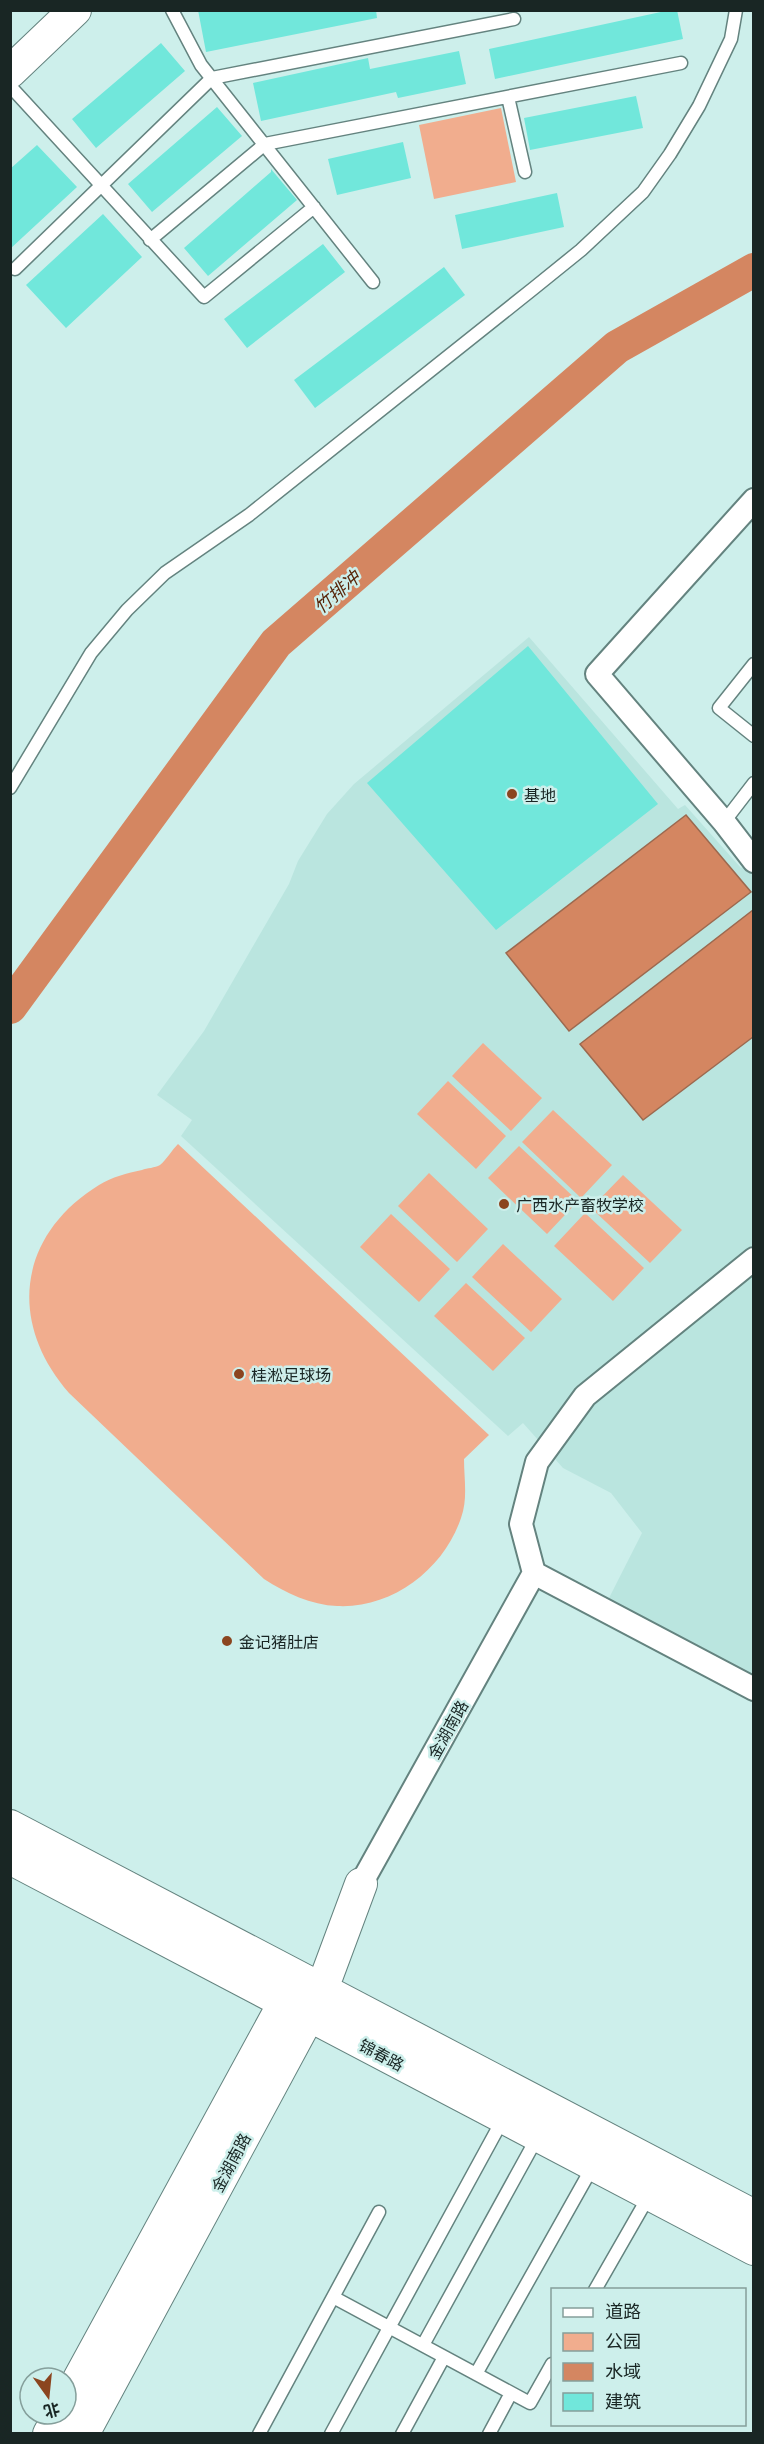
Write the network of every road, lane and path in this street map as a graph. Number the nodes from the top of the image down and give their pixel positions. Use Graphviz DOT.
graph roads {
  1 [pos="75,10"];
  2 [pos="172,10"];
  3 [pos="736,10"];
  4 [pos="514,19"];
  5 [pos="681,63"];
  6 [pos="10,72"];
  7 [pos="212,78"];
  8 [pos="10,86"];
  9 [pos="508,97"];
  10 [pos="265,144"];
  11 [pos="525,172"];
  12 [pos="102,186"];
  13 [pos="314,207"];
  14 [pos="150,240"];
  15 [pos="15,269"];
  16 [pos="373,282"];
  17 [pos="753,500"];
  18 [pos="753,664"];
  19 [pos="753,736"];
  20 [pos="753,783"];
  21 [pos="10,788"];
  22 [pos="724,822"];
  23 [pos="753,861"];
  24 [pos="753,1259"];
  25 [pos="534,1573"];
  26 [pos="753,1689"];
  27 [pos="10,1826"];
  28 [pos="10,1858"];
  29 [pos="360,1884"];
  30 [pos="303,1996"];
  31 [pos="504,2118"];
  32 [pos="538,2136"];
  33 [pos="593,2165"];
  34 [pos="650,2194"];
  35 [pos="379,2212"];
  36 [pos="753,2216"];
  37 [pos="753,2249"];
  38 [pos="596,2288"];
  39 [pos="333,2297"];
  40 [pos="389,2327"];
  41 [pos="423,2345"];
  42 [pos="444,2357"];
  43 [pos="551,2366"];
  44 [pos="476,2374"];
  45 [pos="78,2382"];
  46 [pos="511,2393"];
  47 [pos="83,2433"];
  48 [pos="259,2433"];
  49 [pos="331,2433"];
  50 [pos="402,2433"];
  51 [pos="489,2433"];
  1 -- 6 [label="main road"];
  2 -- 7 [label="lane"];
  3 -- 21 [label="lane"];
  4 -- 7 [label="lane"];
  5 -- 9 [label="lane"];
  7 -- 10 [label="lane"];
  7 -- 12 [label="lane"];
  8 -- 12 [label="lane"];
  9 -- 10 [label="lane"];
  9 -- 11 [label="lane"];
  10 -- 13 [label="lane"];
  10 -- 14 [label="lane"];
  12 -- 14 [label="lane"];
  12 -- 15 [label="lane"];
  13 -- 14 [label="lane"];
  13 -- 16 [label="lane"];
  17 -- 22 [label="street"];
  18 -- 19 [label="lane"];
  20 -- 22 [label="lane"];
  22 -- 23 [label="street"];
  24 -- 25 [label="street"];
  25 -- 26 [label="street"];
  25 -- 29 [label="street, 金湖南路"];
  27 -- 30 [label="main road, 锦春路"];
  28 -- 30 [label="main road, 锦春路"];
  29 -- 30 [label="main road, 金湖南路"];
  30 -- 31 [label="main road, 锦春路"];
  30 -- 36 [label="main road, 锦春路"];
  30 -- 45 [label="main road, 金湖南路"];
  30 -- 47 [label="main road, 金湖南路"];
  31 -- 32 [label="main road, 锦春路"];
  31 -- 40 [label="lane"];
  32 -- 33 [label="main road, 锦春路"];
  32 -- 41 [label="lane"];
  33 -- 34 [label="main road, 锦春路"];
  33 -- 44 [label="lane"];
  34 -- 37 [label="main road, 锦春路"];
  34 -- 38 [label="lane"];
  35 -- 39 [label="lane"];
  39 -- 40 [label="lane"];
  39 -- 48 [label="lane"];
  40 -- 41 [label="lane"];
  40 -- 49 [label="lane"];
  41 -- 42 [label="lane"];
  42 -- 44 [label="lane"];
  42 -- 50 [label="lane"];
  43 -- 46 [label="lane"];
  44 -- 46 [label="lane"];
  46 -- 51 [label="lane"];
}
